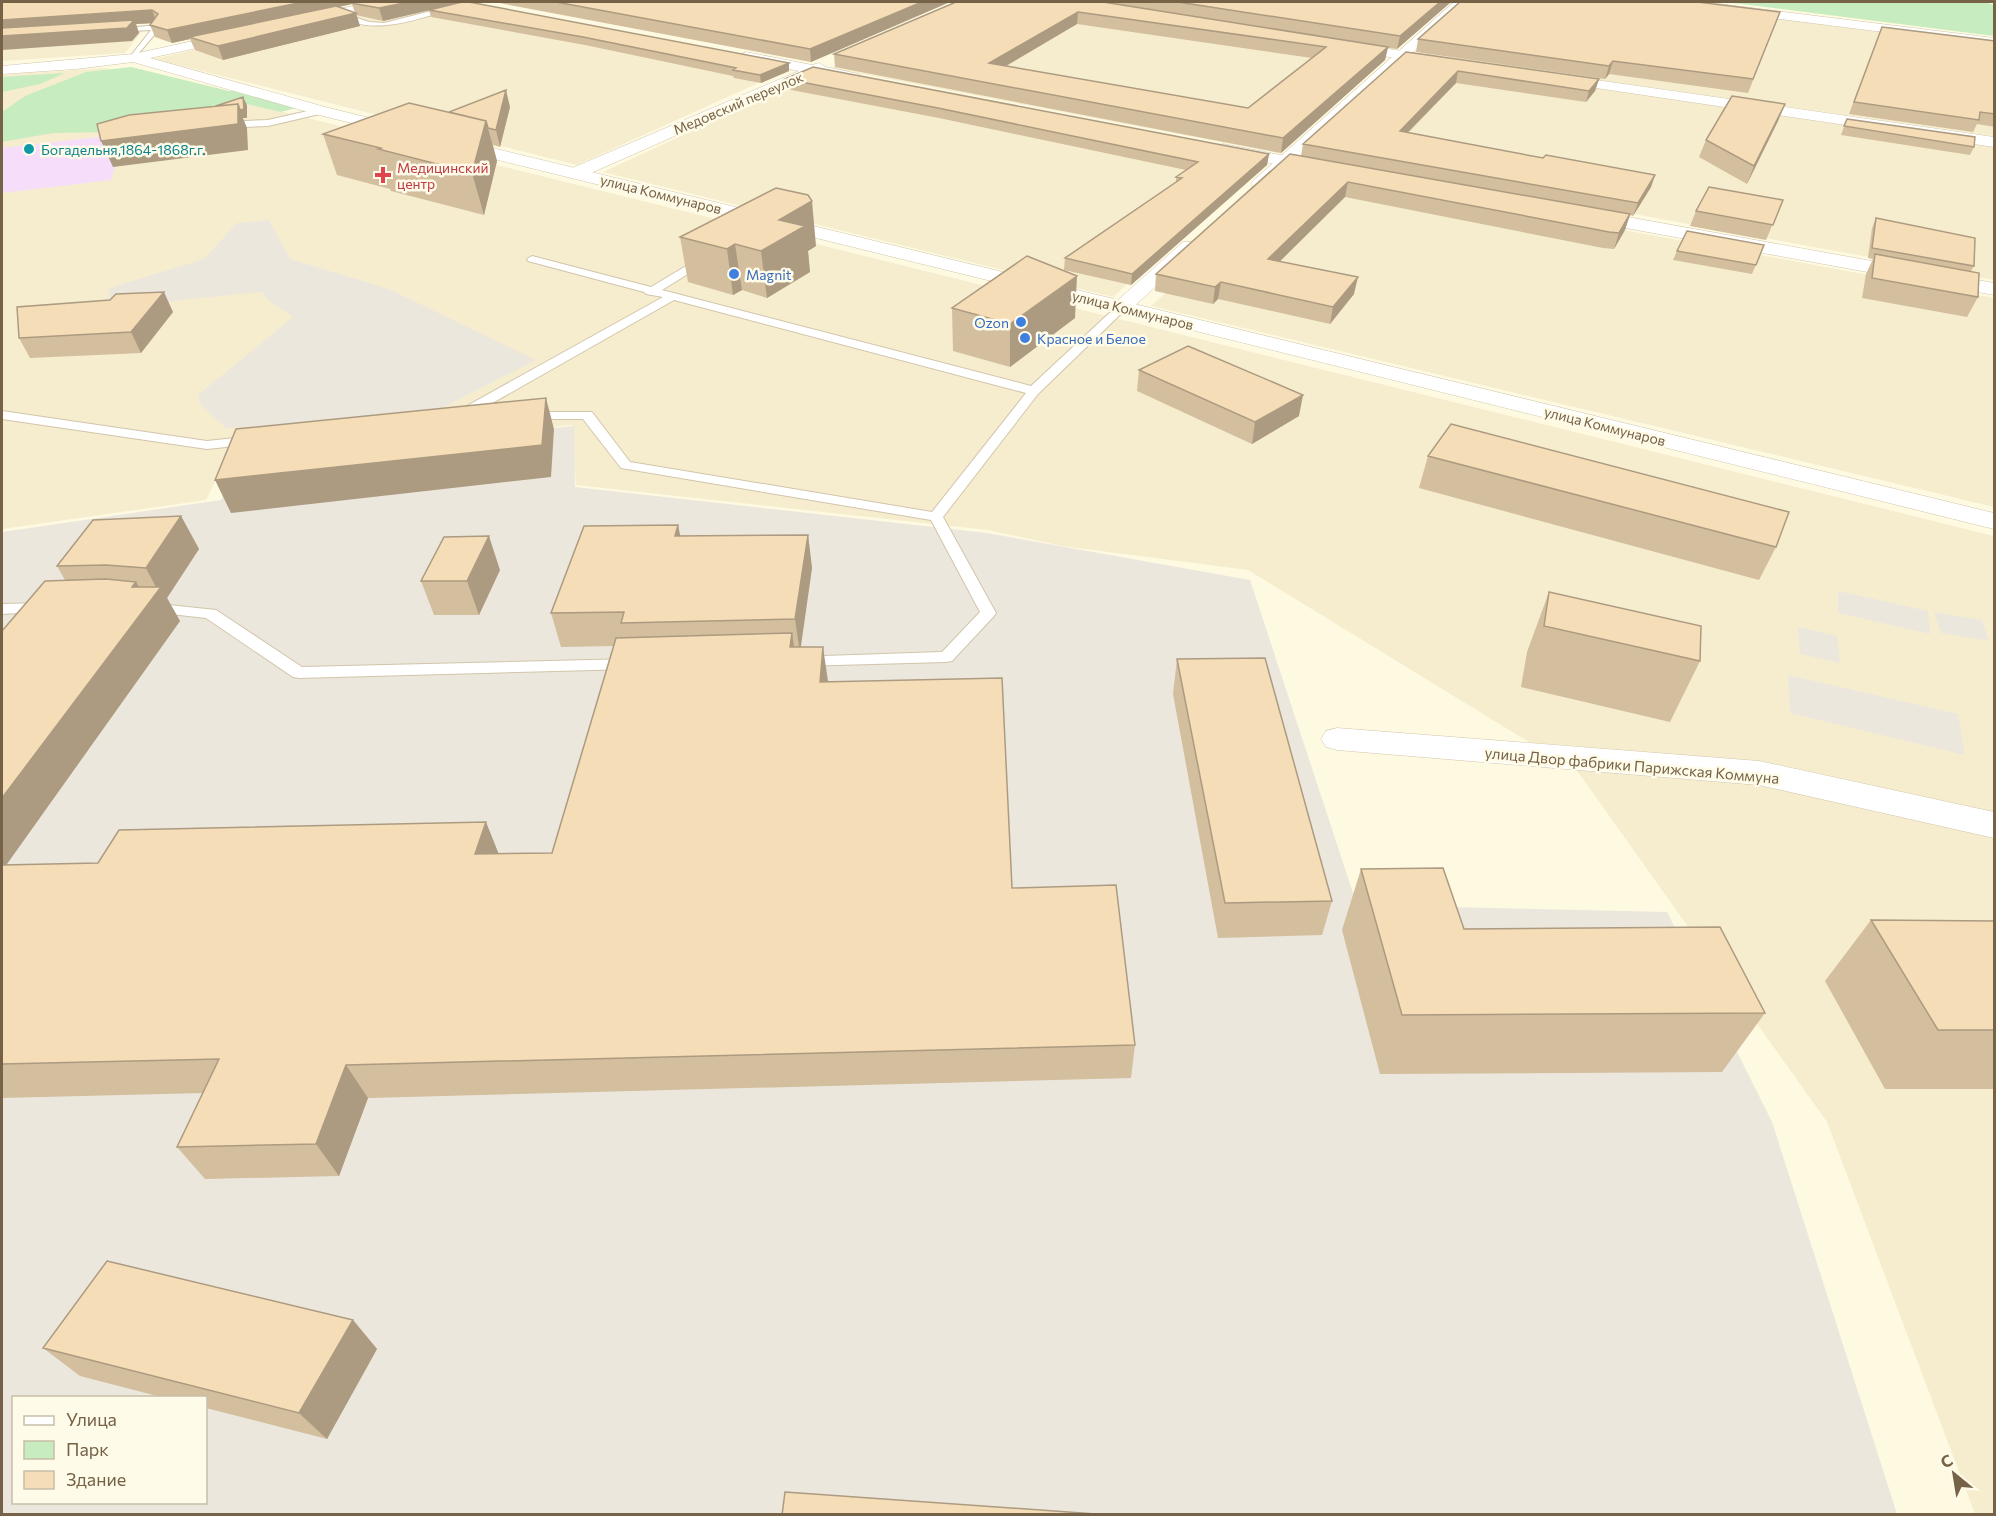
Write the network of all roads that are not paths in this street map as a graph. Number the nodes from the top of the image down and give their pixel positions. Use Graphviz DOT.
graph roads {
  1 [pos="386,2"];
  2 [pos="1461,2"];
  3 [pos="1676,2"];
  4 [pos="462,5"];
  5 [pos="336,13"];
  6 [pos="140,18"];
  7 [pos="291,23"];
  8 [pos="157,27"];
  9 [pos="109,30"];
  10 [pos="246,33"];
  11 [pos="1995,42"];
  12 [pos="1333,45"];
  13 [pos="732,53"];
  14 [pos="1401,56"];
  15 [pos="133,58"];
  16 [pos="836,60"];
  17 [pos="1461,64"];
  18 [pos="2,70"];
  19 [pos="814,70"];
  20 [pos="1544,76"];
  21 [pos="872,81"];
  22 [pos="321,111"];
  23 [pos="210,127"];
  24 [pos="1995,142"];
  25 [pos="1206,145"];
  26 [pos="1286,161"];
  27 [pos="1345,172"];
  28 [pos="576,173"];
  29 [pos="1251,192"];
  30 [pos="1569,212"];
  31 [pos="1200,238"];
  32 [pos="720,250"];
  33 [pos="532,259"];
  34 [pos="1995,289"];
  35 [pos="650,292"];
  36 [pos="671,297"];
  37 [pos="1122,307"];
  38 [pos="1034,391"];
  39 [pos="2,415"];
  40 [pos="510,415"];
  41 [pos="487,417"];
  42 [pos="265,439"];
  43 [pos="936,517"];
  44 [pos="1995,521"];
  45 [pos="60,607"];
  46 [pos="136,607"];
  47 [pos="2,609"];
  48 [pos="780,661"];
  49 [pos="649,664"];
  50 [pos="1337,739"];
  51 [pos="1995,825"];
  1 -- 5 [label="street"];
  2 -- 14 [label="street"];
  3 -- 11 [label="street"];
  4 -- 5 [label="lane"];
  5 -- 7 [label="street"];
  6 -- 8 [label="lane"];
  8 -- 9 [label="lane"];
  8 -- 15 [label="lane"];
  10 -- 15 [label="street"];
  12 -- 14 [label="street"];
  13 -- 19 [label="street"];
  14 -- 17 [label="street"];
  14 -- 26 [label="street"];
  15 -- 18 [label="street"];
  15 -- 22 [label="street, улица Коммунаров"];
  16 -- 19 [label="street, Медовский переулок"];
  19 -- 21 [label="street"];
  19 -- 28 [label="street, Медовский переулок"];
  20 -- 24 [label="street"];
  22 -- 23 [label="lane"];
  22 -- 28 [label="street, улица Коммунаров"];
  25 -- 26 [label="street"];
  26 -- 27 [label="street"];
  26 -- 29 [label="street"];
  28 -- 37 [label="street, улица Коммунаров"];
  30 -- 34 [label="street"];
  31 -- 37 [label="street"];
  32 -- 35 [label="lane"];
  33 -- 35 [label="lane"];
  35 -- 36 [label="lane"];
  36 -- 38 [label="lane"];
  36 -- 41 [label="lane"];
  37 -- 38 [label="lane"];
  37 -- 44 [label="street, улица Коммунаров"];
  38 -- 43 [label="lane"];
  39 -- 42 [label="lane"];
  40 -- 43 [label="lane"];
  43 -- 48 [label="lane"];
  45 -- 47 [label="lane"];
  46 -- 49 [label="lane"];
  50 -- 51 [label="street, улица Двор фабрики Парижская Коммуна"];
}
